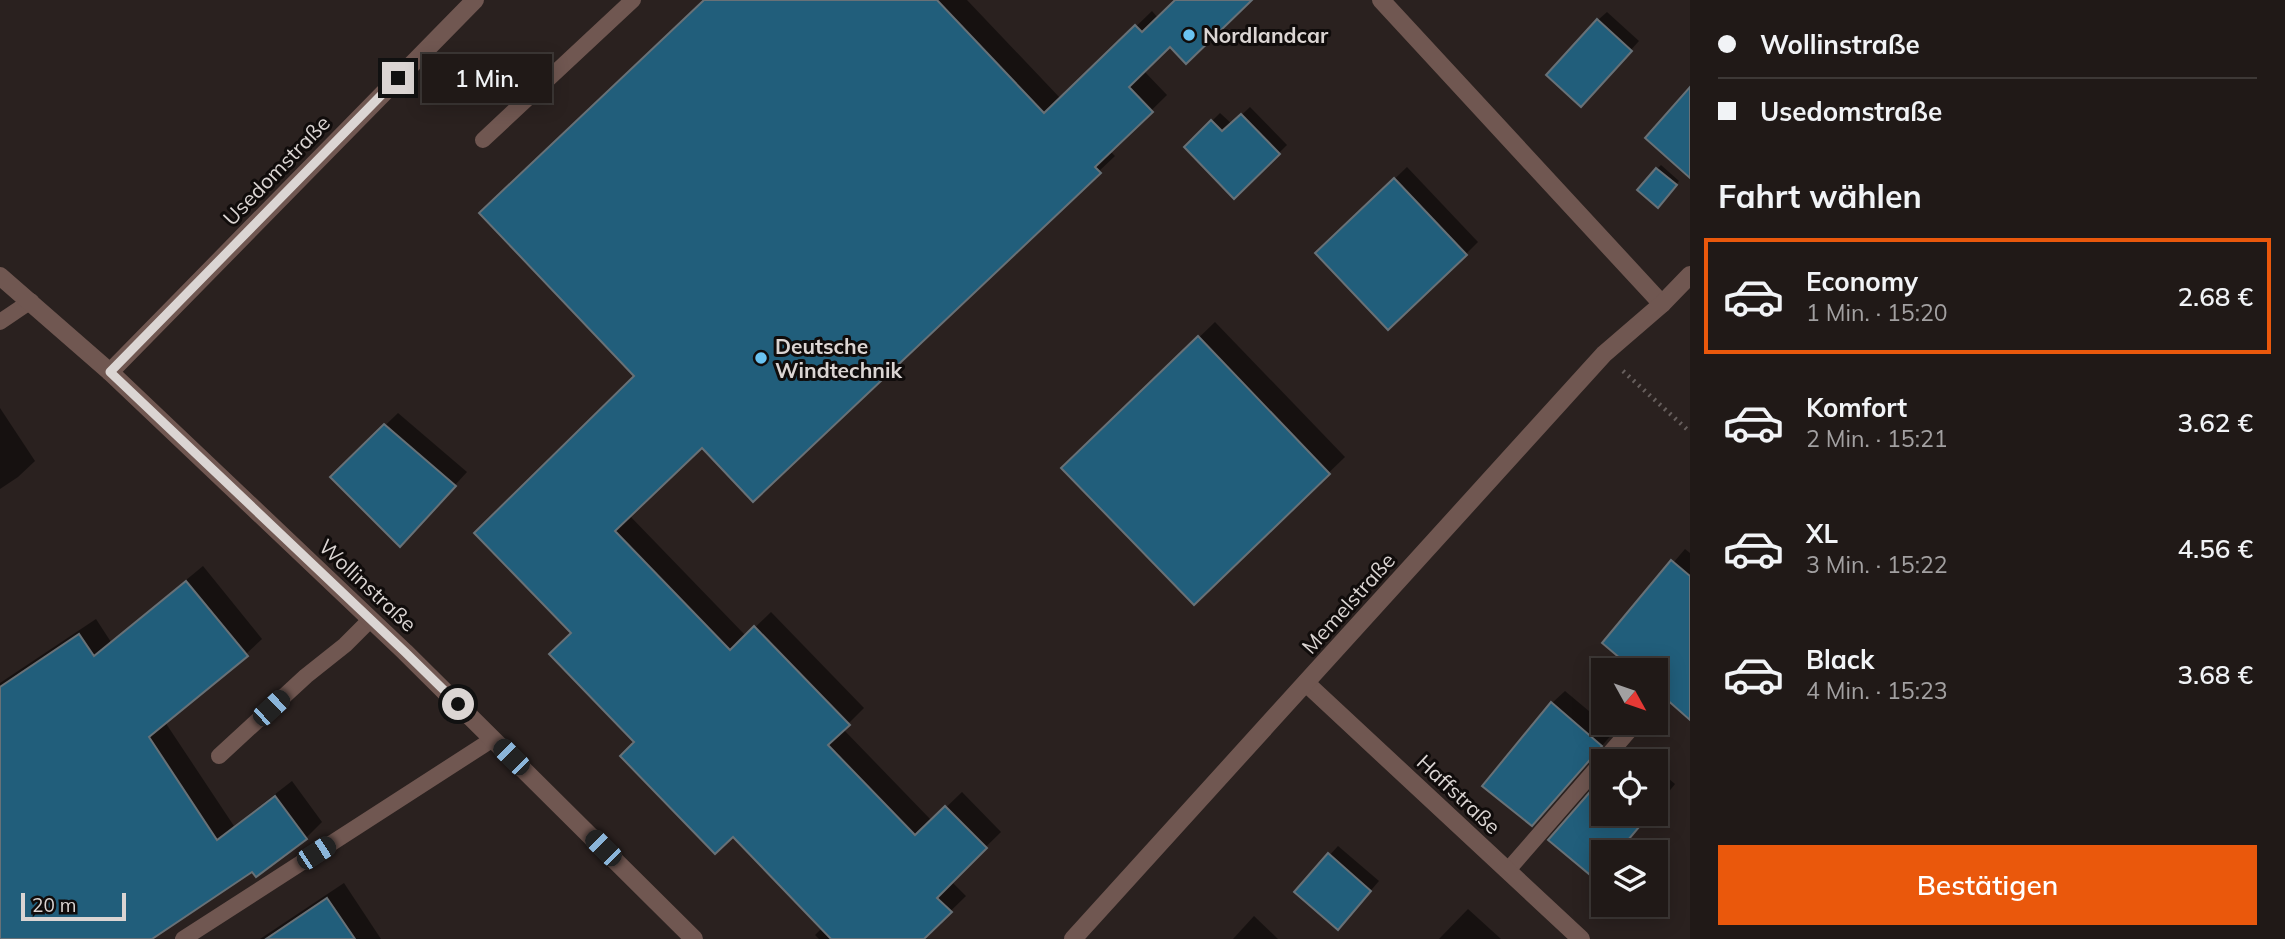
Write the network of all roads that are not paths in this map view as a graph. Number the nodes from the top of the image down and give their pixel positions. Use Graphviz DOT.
graph roads {
  1 [pos="475,0"];
  2 [pos="633,0"];
  3 [pos="1381,0"];
  4 [pos="483,140"];
  5 [pos="1690,275"];
  6 [pos="0,276"];
  7 [pos="30,301"];
  8 [pos="1662,304"];
  9 [pos="0,322"];
  10 [pos="110,372"];
  11 [pos="371,619"];
  12 [pos="1306,682"];
  13 [pos="1626,735"];
  14 [pos="493,739"];
  15 [pos="219,756"];
  16 [pos="1508,870"];
  17 [pos="183,939"];
  18 [pos="694,939"];
  19 [pos="1073,939"];
  20 [pos="1581,939"];
  1 -- 10 [label="street, Usedomstraße"];
  2 -- 4 [label="lane"];
  3 -- 8 [label="street"];
  5 -- 8 [label="street, Memelstraße"];
  6 -- 7 [label="street, Wollinstraße"];
  7 -- 9 [label="lane"];
  7 -- 10 [label="street, Wollinstraße"];
  8 -- 12 [label="street, Memelstraße"];
  10 -- 11 [label="street, Wollinstraße"];
  11 -- 14 [label="street, Wollinstraße"];
  11 -- 15 [label="lane"];
  12 -- 16 [label="street, Haffstraße"];
  12 -- 19 [label="street, Memelstraße"];
  13 -- 16 [label="lane"];
  14 -- 17 [label="lane"];
  14 -- 18 [label="street, Wollinstraße"];
  16 -- 20 [label="street, Haffstraße"];
}
